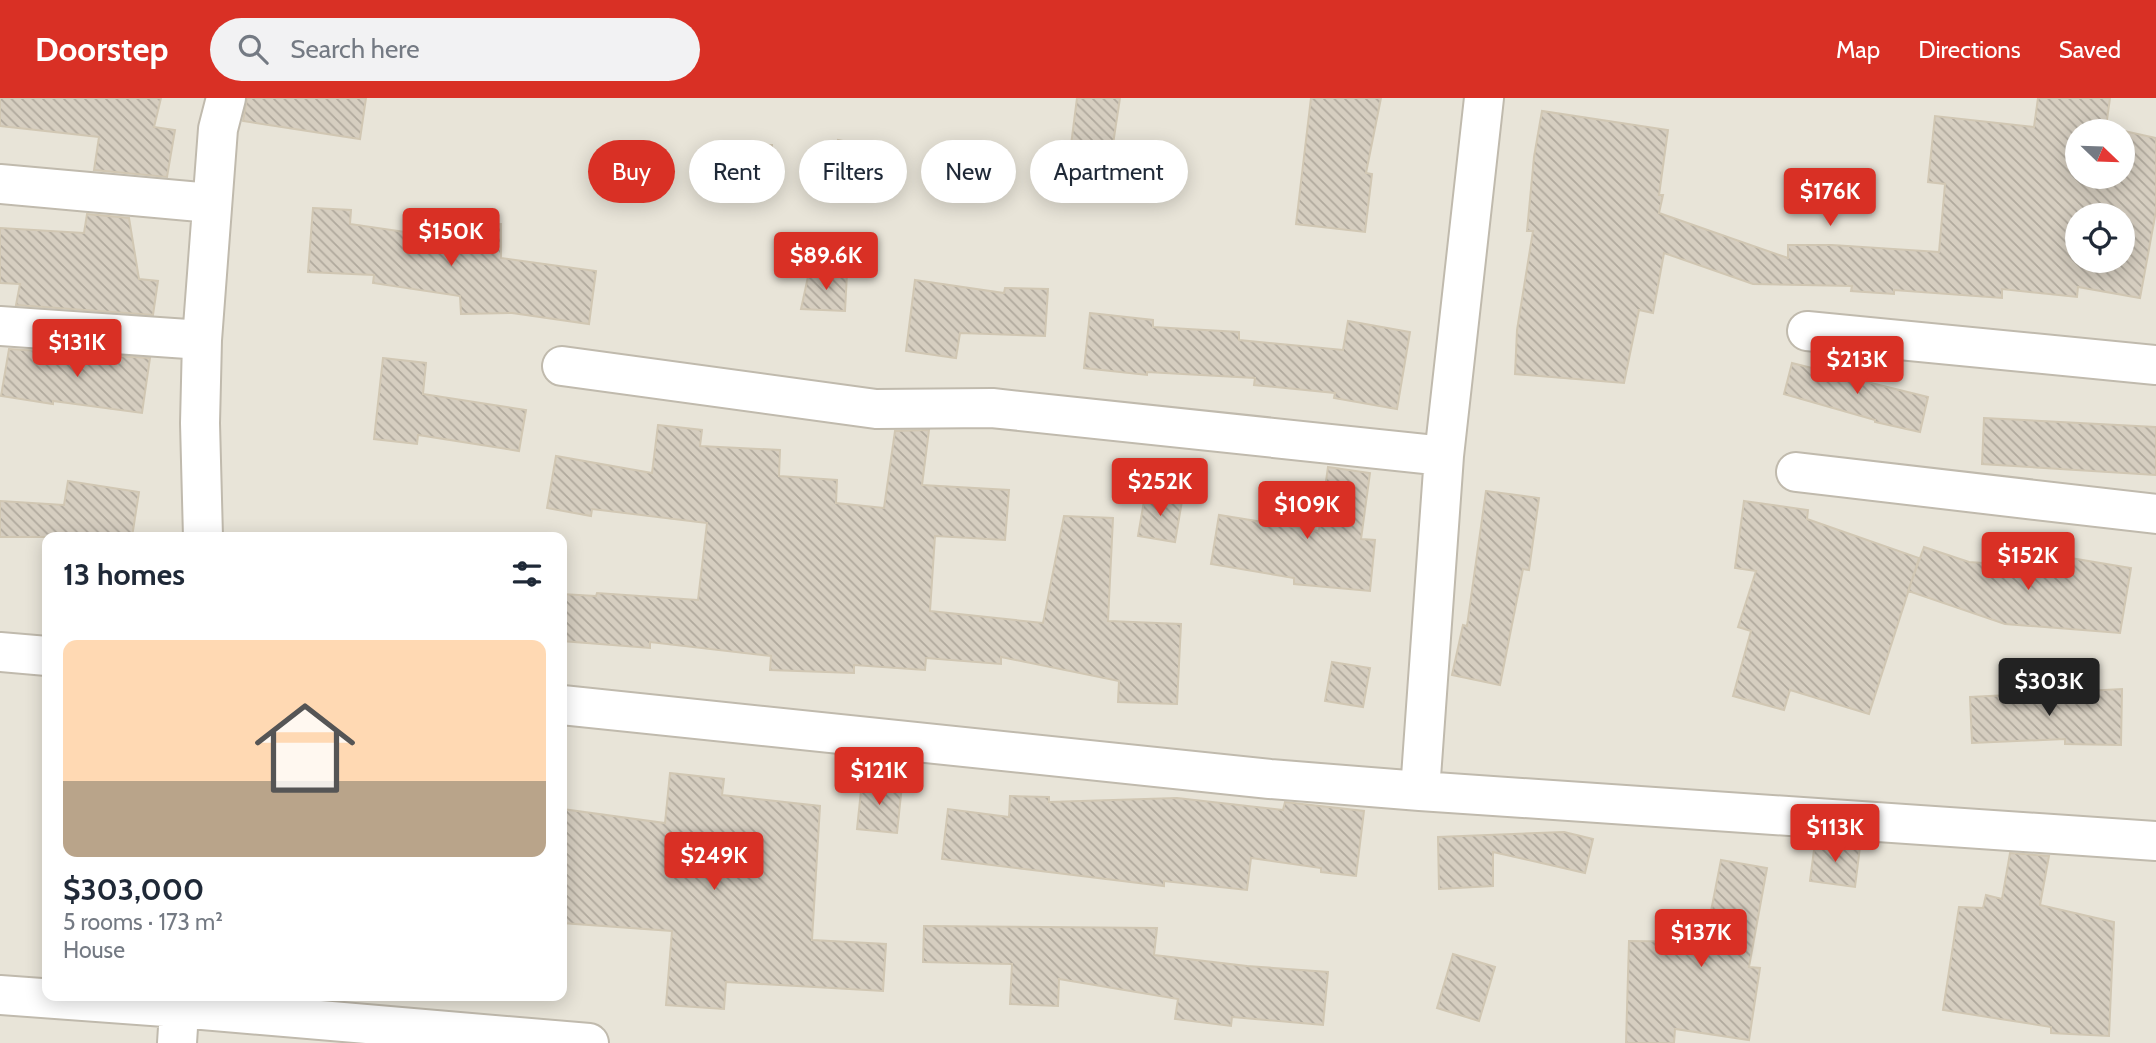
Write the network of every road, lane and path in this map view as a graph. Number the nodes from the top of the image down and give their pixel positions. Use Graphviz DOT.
graph roads {
  1 [pos="226,98"];
  2 [pos="1484,98"];
  3 [pos="0,184"];
  4 [pos="211,203"];
  5 [pos="0,326"];
  6 [pos="1807,331"];
  7 [pos="202,340"];
  8 [pos="2156,365"];
  9 [pos="562,366"];
  10 [pos="1444,456"];
  11 [pos="1796,472"];
  12 [pos="2156,514"];
  13 [pos="203,532"];
  14 [pos="0,652"];
  15 [pos="42,656"];
  16 [pos="567,706"];
  17 [pos="1420,791"];
  18 [pos="2156,841"];
  19 [pos="0,995"];
  20 [pos="42,1000"];
  21 [pos="51,1001"];
  22 [pos="179,1016"];
  23 [pos="589,1043"];
  1 -- 4 [label="street"];
  2 -- 10 [label="street"];
  3 -- 4 [label="street"];
  4 -- 7 [label="street"];
  5 -- 7 [label="street"];
  6 -- 8 [label="street"];
  7 -- 13 [label="street"];
  9 -- 10 [label="street"];
  10 -- 17 [label="street"];
  11 -- 12 [label="street"];
  14 -- 15 [label="street"];
  16 -- 17 [label="street"];
  17 -- 18 [label="street"];
  19 -- 20 [label="street"];
  21 -- 22 [label="street"];
  22 -- 23 [label="street"];
}
